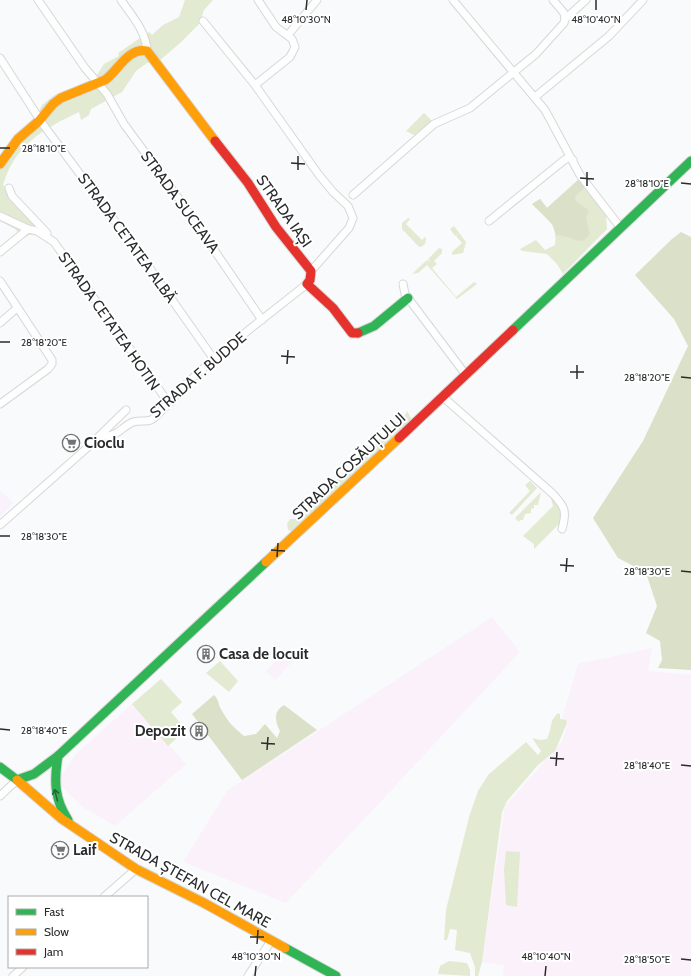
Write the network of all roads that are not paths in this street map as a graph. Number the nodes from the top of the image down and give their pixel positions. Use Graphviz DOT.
graph roads {
  1 [pos="38,0"];
  2 [pos="121,0"];
  3 [pos="258,0"];
  4 [pos="317,0"];
  5 [pos="453,0"];
  6 [pos="553,0"];
  7 [pos="586,0"];
  8 [pos="643,0"];
  9 [pos="565,19"];
  10 [pos="203,21"];
  11 [pos="288,35"];
  12 [pos="144,50"];
  13 [pos="0,58"];
  14 [pos="512,72"];
  15 [pos="99,84"];
  16 [pos="255,85"];
  17 [pos="535,97"];
  18 [pos="40,119"];
  19 [pos="573,160"];
  20 [pos="691,160"];
  21 [pos="0,164"];
  22 [pos="9,188"];
  23 [pos="353,196"];
  24 [pos="0,216"];
  25 [pos="489,221"];
  26 [pos="620,227"];
  27 [pos="28,229"];
  28 [pos="50,239"];
  29 [pos="0,252"];
  30 [pos="311,271"];
  31 [pos="0,281"];
  32 [pos="307,284"];
  33 [pos="403,284"];
  34 [pos="408,298"];
  35 [pos="17,308"];
  36 [pos="262,320"];
  37 [pos="0,322"];
  38 [pos="213,358"];
  39 [pos="466,375"];
  40 [pos="443,397"];
  41 [pos="168,402"];
  42 [pos="0,404"];
  43 [pos="126,410"];
  44 [pos="101,435"];
  45 [pos="0,525"];
  46 [pos="562,529"];
  47 [pos="58,756"];
  48 [pos="0,767"];
  49 [pos="17,780"];
  50 [pos="0,796"];
  51 [pos="75,828"];
  52 [pos="136,869"];
  53 [pos="105,896"];
  54 [pos="271,941"];
  55 [pos="22,968"];
  56 [pos="13,976"];
  57 [pos="248,976"];
  58 [pos="336,976"];
  1 -- 15 [label="street, STRADA SUCEAVA"];
  2 -- 12 [label="street"];
  3 -- 11 [label="street"];
  4 -- 11 [label="street"];
  5 -- 14 [label="street"];
  6 -- 9 [label="street"];
  7 -- 9 [label="street"];
  8 -- 17 [label="street"];
  9 -- 14 [label="street"];
  10 -- 16 [label="street"];
  11 -- 16 [label="street"];
  12 -- 15 [label="main road"];
  12 -- 30 [label="main road, STRADA IAȘI"];
  13 -- 18 [label="street, STRADA CETATEA ALBĂ"];
  14 -- 17 [label="street"];
  14 -- 23 [label="street"];
  15 -- 18 [label="main road"];
  15 -- 36 [label="street, STRADA SUCEAVA"];
  16 -- 30 [label="street"];
  17 -- 19 [label="street"];
  18 -- 21 [label="main road"];
  18 -- 38 [label="street, STRADA CETATEA ALBĂ"];
  19 -- 25 [label="street"];
  19 -- 26 [label="street"];
  20 -- 26 [label="main road, STRADA COSĂUȚULUI"];
  22 -- 28 [label="street, STRADA CETATEA HOTIN"];
  24 -- 27 [label="street, STRADA CETATEA HOTIN"];
  26 -- 39 [label="main road, STRADA COSĂUȚULUI"];
  27 -- 28 [label="street, STRADA CETATEA HOTIN"];
  27 -- 29 [label="street"];
  28 -- 41 [label="street, STRADA CETATEA HOTIN"];
  30 -- 32 [label="main road"];
  31 -- 35 [label="street"];
  32 -- 34 [label="main road"];
  32 -- 36 [label="street, STRADA F. BUDDE"];
  33 -- 34 [label="street"];
  34 -- 39 [label="street"];
  35 -- 37 [label="street"];
  35 -- 42 [label="street"];
  36 -- 38 [label="street, STRADA F. BUDDE"];
  38 -- 41 [label="street, STRADA F. BUDDE"];
  39 -- 40 [label="main road, STRADA COSĂUȚULUI"];
  40 -- 46 [label="street"];
  40 -- 47 [label="main road, STRADA COSĂUȚULUI"];
  41 -- 44 [label="street, STRADA F. BUDDE"];
  43 -- 44 [label="street, STRADA F. BUDDE"];
  44 -- 45 [label="street, STRADA F. BUDDE"];
  47 -- 49 [label="main road, STRADA COSĂUȚULUI"];
  51 -- 47 [label="main road, one-way"];
  48 -- 49 [label="main road, STRADA ȘTEFAN CEL MARE"];
  49 -- 50 [label="street"];
  49 -- 51 [label="main road, STRADA ȘTEFAN CEL MARE"];
  51 -- 52 [label="main road, STRADA ȘTEFAN CEL MARE"];
  52 -- 53 [label="street"];
  52 -- 54 [label="main road, STRADA ȘTEFAN CEL MARE"];
  54 -- 57 [label="street"];
  54 -- 58 [label="main road, STRADA ȘTEFAN CEL MARE"];
  55 -- 56 [label="street"];
}
